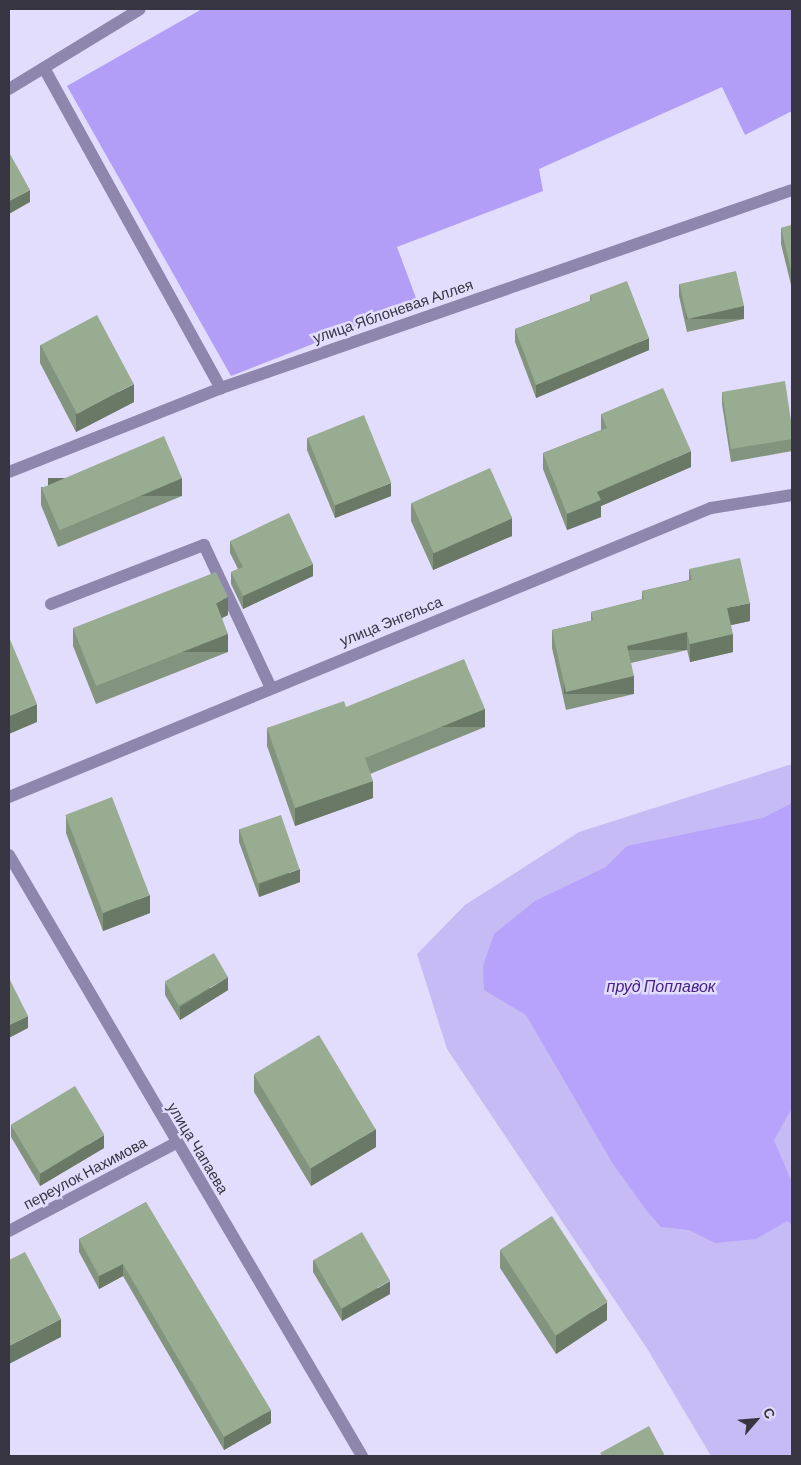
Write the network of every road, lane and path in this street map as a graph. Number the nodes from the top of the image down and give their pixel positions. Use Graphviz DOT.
graph roads {
  1 [pos="140,9"];
  2 [pos="44,68"];
  3 [pos="9,89"];
  4 [pos="792,190"];
  5 [pos="220,388"];
  6 [pos="9,472"];
  7 [pos="792,495"];
  8 [pos="51,604"];
  9 [pos="271,688"];
  10 [pos="9,797"];
  11 [pos="9,855"];
  12 [pos="176,1142"];
  13 [pos="9,1231"];
  14 [pos="362,1456"];
  1 -- 2 [label="street"];
  2 -- 3 [label="street"];
  2 -- 5 [label="street"];
  4 -- 5 [label="street, улица Яблоневая Аллея"];
  5 -- 6 [label="street, улица Яблоневая Аллея"];
  7 -- 9 [label="street, улица Энгельса"];
  8 -- 9 [label="street"];
  9 -- 10 [label="street, улица Энгельса"];
  11 -- 12 [label="street, улица Чапаева"];
  12 -- 13 [label="street, переулок Нахимова"];
  12 -- 14 [label="street, улица Чапаева"];
}
